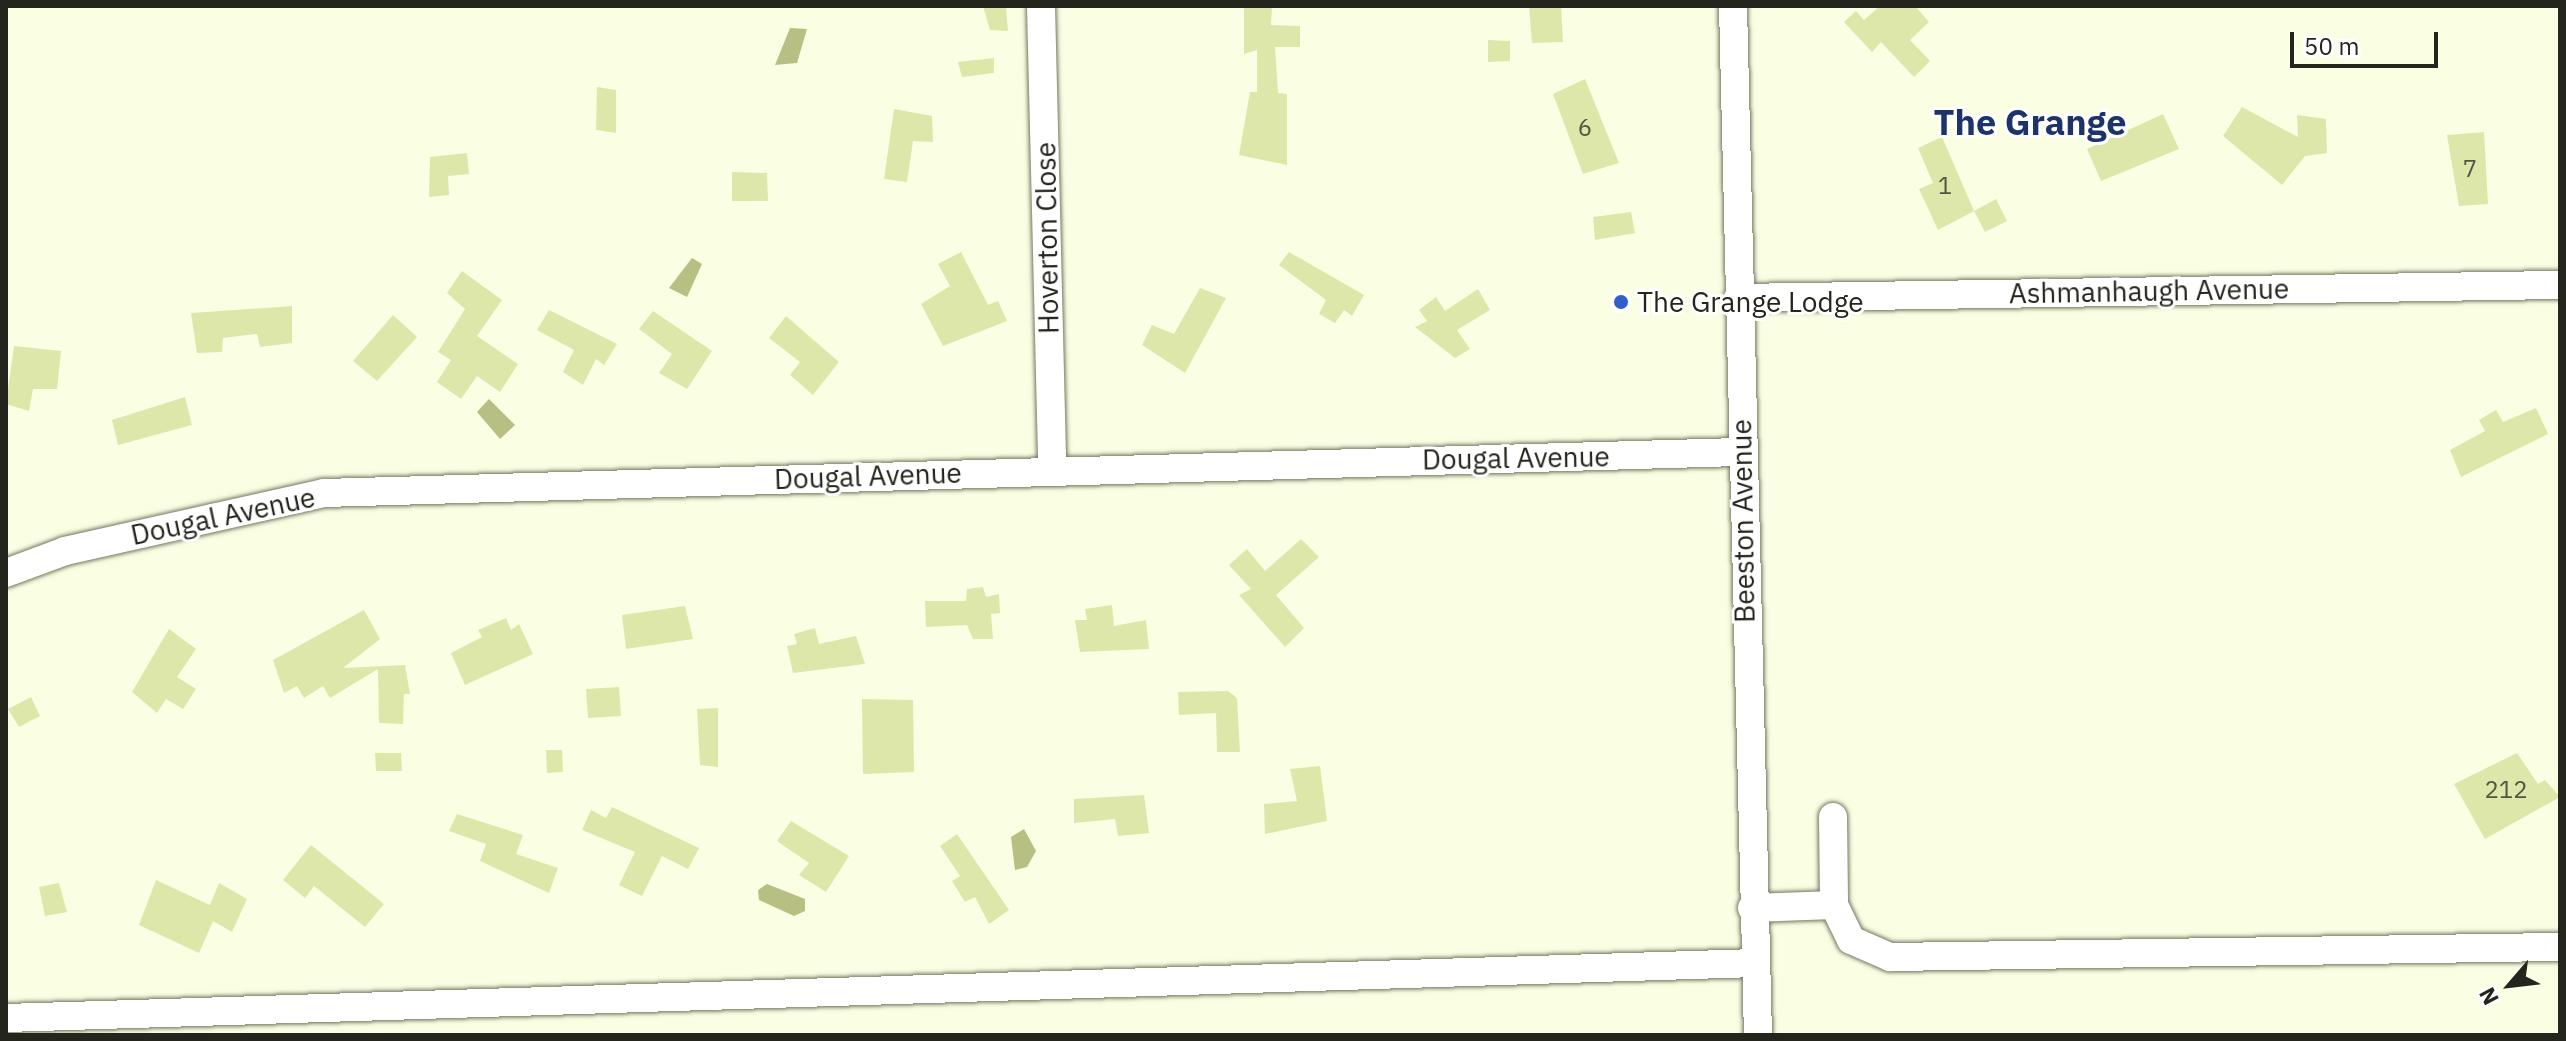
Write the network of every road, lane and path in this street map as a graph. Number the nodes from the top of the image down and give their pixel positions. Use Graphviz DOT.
graph roads {
  1 [pos="1041,6"];
  2 [pos="1733,6"];
  3 [pos="2560,285"];
  4 [pos="1738,298"];
  5 [pos="1741,452"];
  6 [pos="1052,470"];
  7 [pos="6,573"];
  8 [pos="1833,817"];
  9 [pos="1834,905"];
  10 [pos="1752,908"];
  11 [pos="2560,947"];
  12 [pos="1755,963"];
  13 [pos="6,1018"];
  14 [pos="72,1027"];
  15 [pos="1758,1035"];
  1 -- 6 [label="street, Hoverton Close"];
  2 -- 4 [label="street, Beeston Avenue"];
  3 -- 4 [label="street, Ashmanhaugh Avenue"];
  4 -- 5 [label="street, Beeston Avenue"];
  5 -- 6 [label="street, Dougal Avenue"];
  5 -- 10 [label="street, Beeston Avenue"];
  6 -- 7 [label="street, Dougal Avenue"];
  8 -- 9 [label="street"];
  9 -- 10 [label="street"];
  9 -- 11 [label="street"];
  10 -- 12 [label="street, Beeston Avenue"];
  12 -- 14 [label="street"];
  12 -- 15 [label="street, Beeston Avenue"];
  13 -- 14 [label="street"];
}
